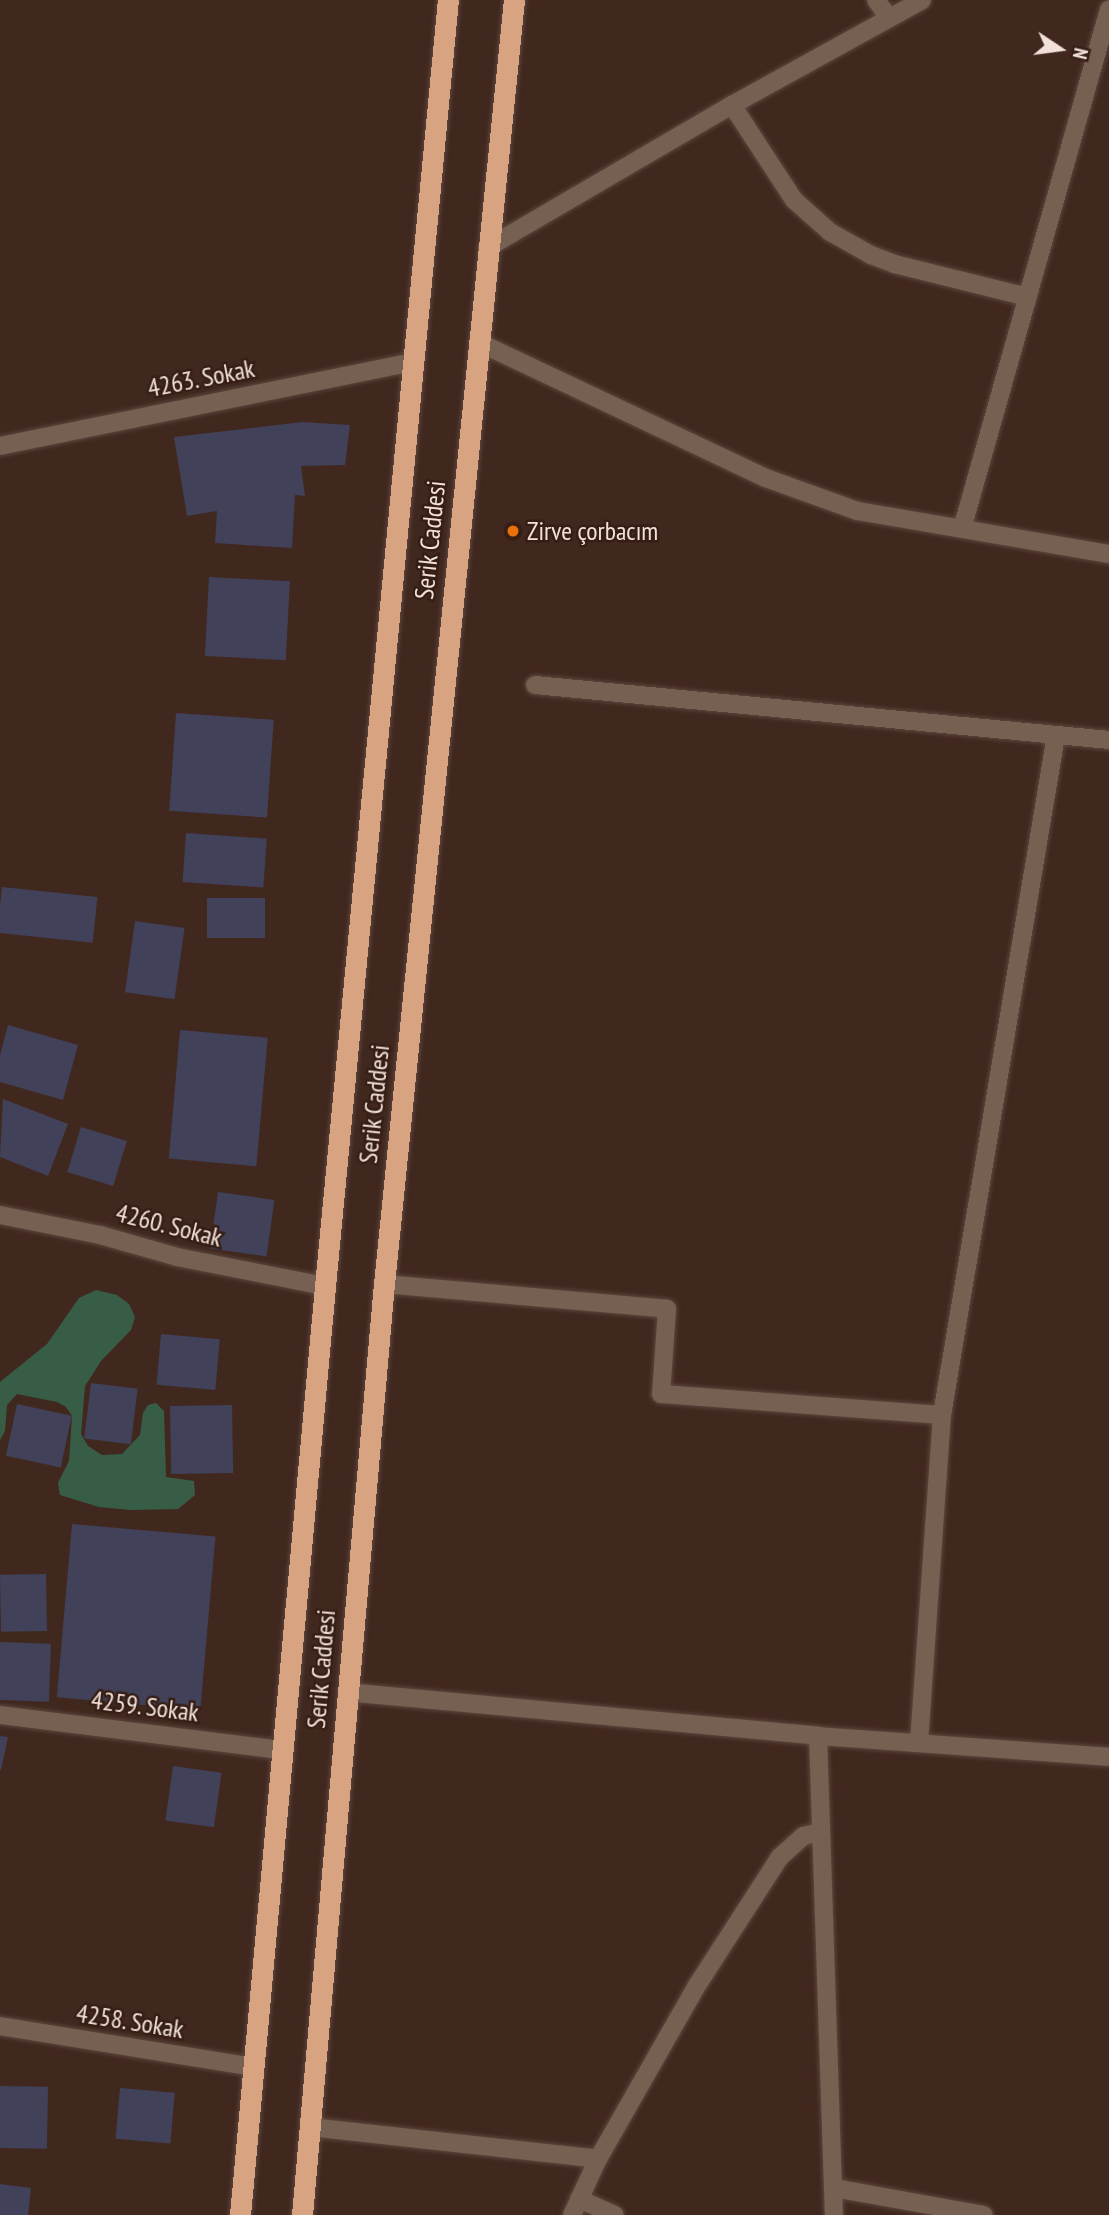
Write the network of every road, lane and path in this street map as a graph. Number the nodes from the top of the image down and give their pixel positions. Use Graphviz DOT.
graph roads {
  1 [pos="448,0"];
  2 [pos="514,0"];
  3 [pos="876,0"];
  4 [pos="922,0"];
  5 [pos="1109,9"];
  6 [pos="889,18"];
  7 [pos="732,105"];
  8 [pos="487,248"];
  9 [pos="1027,297"];
  10 [pos="478,342"];
  11 [pos="412,362"];
  12 [pos="0,446"];
  13 [pos="962,529"];
  14 [pos="1109,554"];
  15 [pos="535,685"];
  16 [pos="1056,734"];
  17 [pos="1109,740"];
  18 [pos="0,1215"];
  19 [pos="384,1284"];
  20 [pos="325,1286"];
  21 [pos="942,1415"];
  22 [pos="347,1692"];
  23 [pos="0,1715"];
  24 [pos="818,1736"];
  25 [pos="919,1743"];
  26 [pos="282,1750"];
  27 [pos="1109,1757"];
  28 [pos="820,1832"];
  29 [pos="0,2026"];
  30 [pos="252,2067"];
  31 [pos="310,2127"];
  32 [pos="598,2159"];
  33 [pos="834,2188"];
  34 [pos="576,2207"];
  35 [pos="240,2215"];
  36 [pos="302,2215"];
  37 [pos="615,2215"];
  38 [pos="834,2215"];
  39 [pos="984,2215"];
  1 -- 11 [label="highway, Serik Caddesi"];
  2 -- 8 [label="highway, Serik Caddesi"];
  3 -- 6 [label="street"];
  4 -- 6 [label="street"];
  5 -- 9 [label="street"];
  6 -- 7 [label="street"];
  7 -- 8 [label="street"];
  7 -- 9 [label="street"];
  8 -- 10 [label="highway, Serik Caddesi"];
  9 -- 13 [label="street"];
  10 -- 13 [label="street"];
  10 -- 19 [label="highway, Serik Caddesi"];
  11 -- 12 [label="street, 4263. Sokak"];
  11 -- 20 [label="highway, Serik Caddesi"];
  13 -- 14 [label="street"];
  15 -- 16 [label="street"];
  16 -- 17 [label="street"];
  16 -- 21 [label="street"];
  18 -- 20 [label="street, 4260. Sokak"];
  19 -- 21 [label="street"];
  19 -- 22 [label="highway, Serik Caddesi"];
  20 -- 26 [label="highway, Serik Caddesi"];
  21 -- 25 [label="street"];
  22 -- 24 [label="street"];
  22 -- 31 [label="highway, Serik Caddesi"];
  23 -- 26 [label="street, 4259. Sokak"];
  24 -- 25 [label="street"];
  24 -- 28 [label="street"];
  25 -- 27 [label="street"];
  26 -- 30 [label="highway, Serik Caddesi"];
  28 -- 32 [label="street"];
  28 -- 33 [label="street"];
  29 -- 30 [label="street, 4258. Sokak"];
  30 -- 35 [label="highway, Serik Caddesi"];
  31 -- 32 [label="street"];
  31 -- 36 [label="highway, Serik Caddesi"];
  32 -- 34 [label="street"];
  33 -- 38 [label="street"];
  33 -- 39 [label="street"];
  34 -- 37 [label="street"];
}
